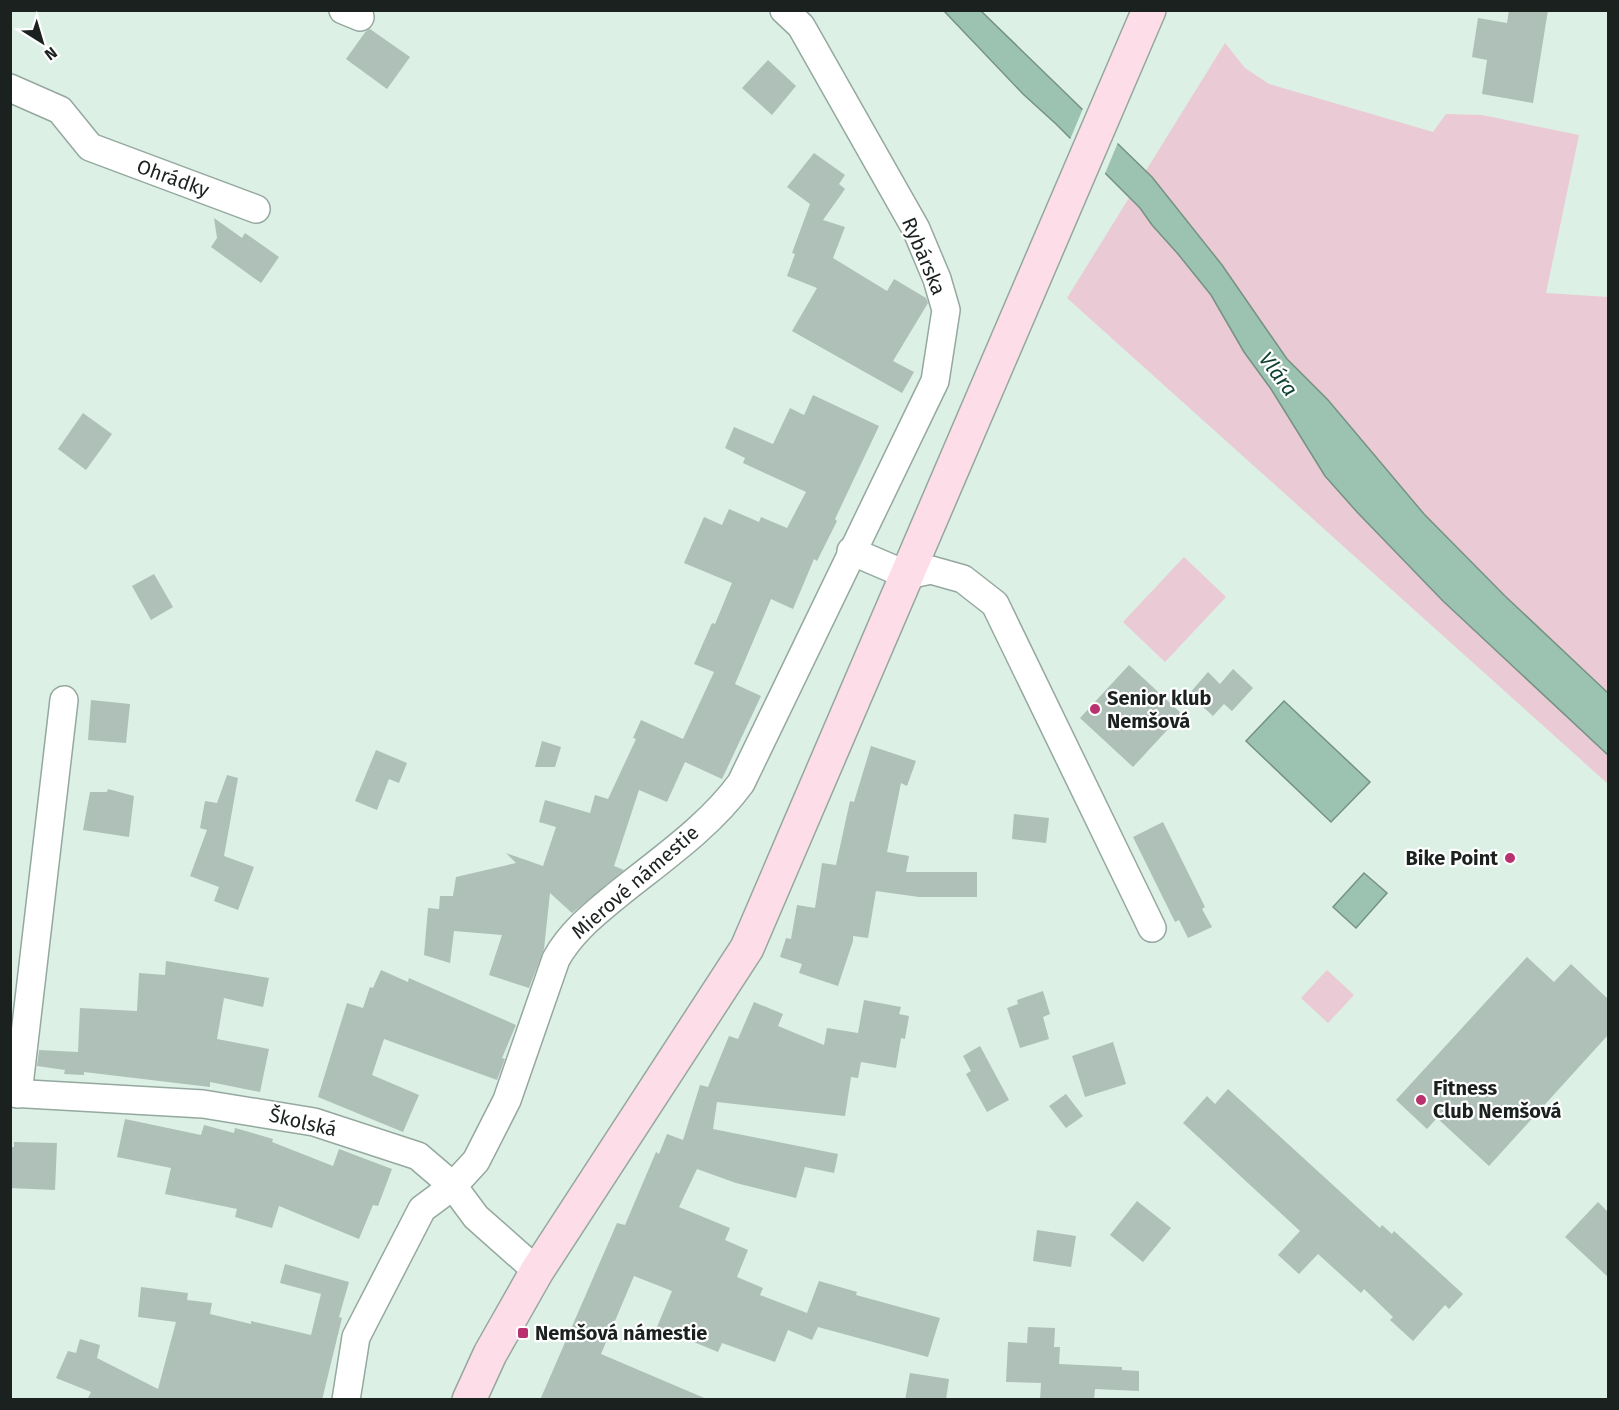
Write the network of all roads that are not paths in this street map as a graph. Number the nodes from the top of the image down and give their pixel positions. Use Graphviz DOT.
graph roads {
  1 [pos="784,10"];
  2 [pos="1149,10"];
  3 [pos="10,88"];
  4 [pos="256,209"];
  5 [pos="851,550"];
  6 [pos="907,575"];
  7 [pos="64,700"];
  8 [pos="1152,928"];
  9 [pos="14,1093"];
  10 [pos="453,1186"];
  11 [pos="537,1271"];
  12 [pos="346,1400"];
  13 [pos="469,1400"];
  1 -- 5 [label="street, Rybárska"];
  2 -- 6 [label="main road"];
  3 -- 4 [label="street, Ohrádky"];
  5 -- 6 [label="street"];
  5 -- 10 [label="street, Mierové námestie"];
  6 -- 8 [label="street"];
  6 -- 11 [label="main road"];
  7 -- 9 [label="street, Školská"];
  9 -- 10 [label="street, Školská"];
  10 -- 11 [label="street, Školská"];
  10 -- 12 [label="street, Mierové námestie"];
  11 -- 13 [label="main road"];
}
